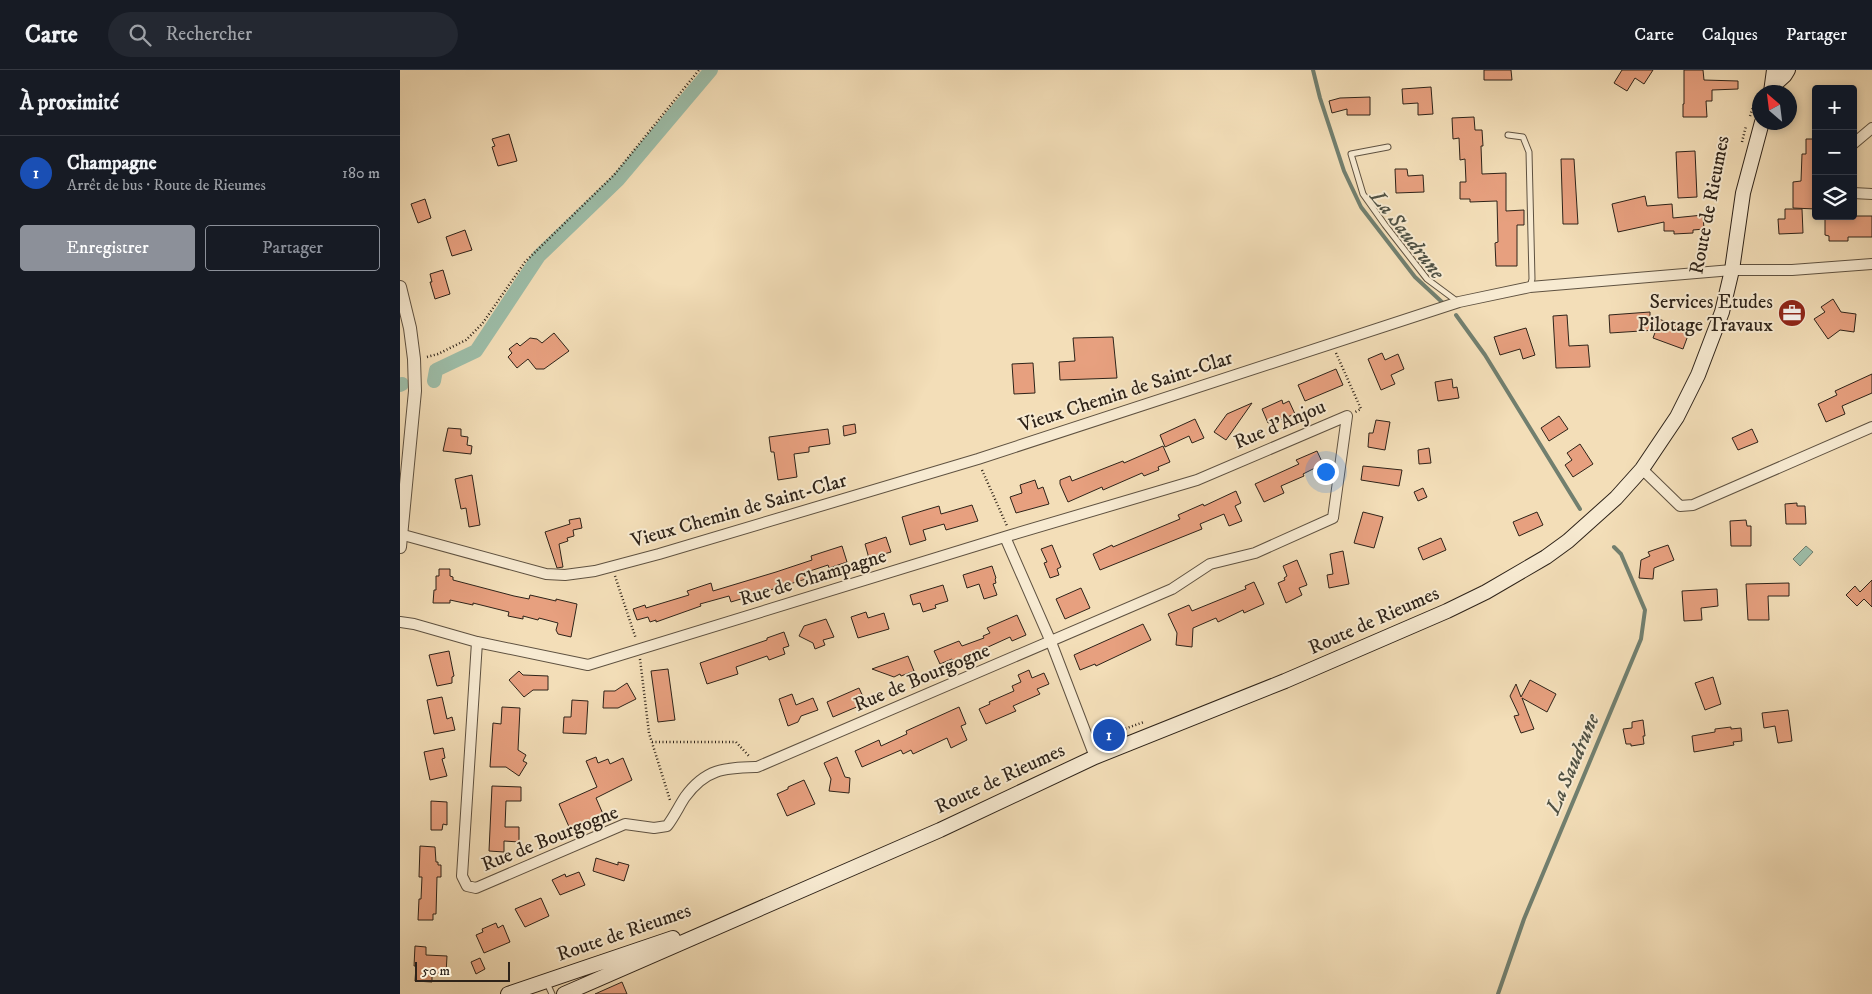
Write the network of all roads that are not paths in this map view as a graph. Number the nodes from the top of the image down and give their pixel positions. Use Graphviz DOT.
graph roads {
  1 [pos="1774,70"];
  2 [pos="1788,70"];
  3 [pos="1769,85"];
  4 [pos="1772,85"];
  5 [pos="1872,128"];
  6 [pos="1760,130"];
  7 [pos="1508,135"];
  8 [pos="1857,141"];
  9 [pos="1388,147"];
  10 [pos="1857,193"];
  11 [pos="1872,194"];
  12 [pos="1872,264"];
  13 [pos="1732,270"];
  14 [pos="400,287"];
  15 [pos="1530,287"];
  16 [pos="1459,302"];
  17 [pos="1872,427"];
  18 [pos="1642,469"];
  19 [pos="401,536"];
  20 [pos="1008,536"];
  21 [pos="400,547"];
  22 [pos="400,622"];
  23 [pos="477,642"];
  24 [pos="1051,642"];
  25 [pos="1095,757"];
  26 [pos="752,911"];
  27 [pos="546,980"];
  28 [pos="508,994"];
  29 [pos="552,994"];
  30 [pos="564,994"];
  1 -- 3 [label="main road"];
  2 -- 4 [label="main road"];
  5 -- 8 [label="street"];
  6 -- 13 [label="main road, Route de Rieumes"];
  7 -- 15 [label="lane"];
  9 -- 16 [label="lane"];
  10 -- 11 [label="street"];
  12 -- 13 [label="street, Vieux Chemin de Saint-Clar"];
  13 -- 15 [label="street, Vieux Chemin de Saint-Clar"];
  13 -- 18 [label="main road, Route de Rieumes"];
  14 -- 19 [label="street"];
  15 -- 16 [label="street, Vieux Chemin de Saint-Clar"];
  16 -- 19 [label="street, Vieux Chemin de Saint-Clar"];
  17 -- 18 [label="street"];
  18 -- 25 [label="main road, Route de Rieumes"];
  19 -- 21 [label="street"];
  20 -- 23 [label="street, Rue de Champagne"];
  20 -- 24 [label="street"];
  20 -- 24 [label="street, Rue d'Anjou"];
  22 -- 23 [label="street, Rue de Champagne"];
  23 -- 24 [label="street, Rue de Bourgogne"];
  24 -- 25 [label="street"];
  25 -- 26 [label="main road, Route de Rieumes"];
  26 -- 27 [label="main road, Route de Rieumes"];
  26 -- 30 [label="main road, Route de Rieumes"];
  27 -- 28 [label="main road, Route de Rieumes"];
  27 -- 29 [label="lane"];
}
